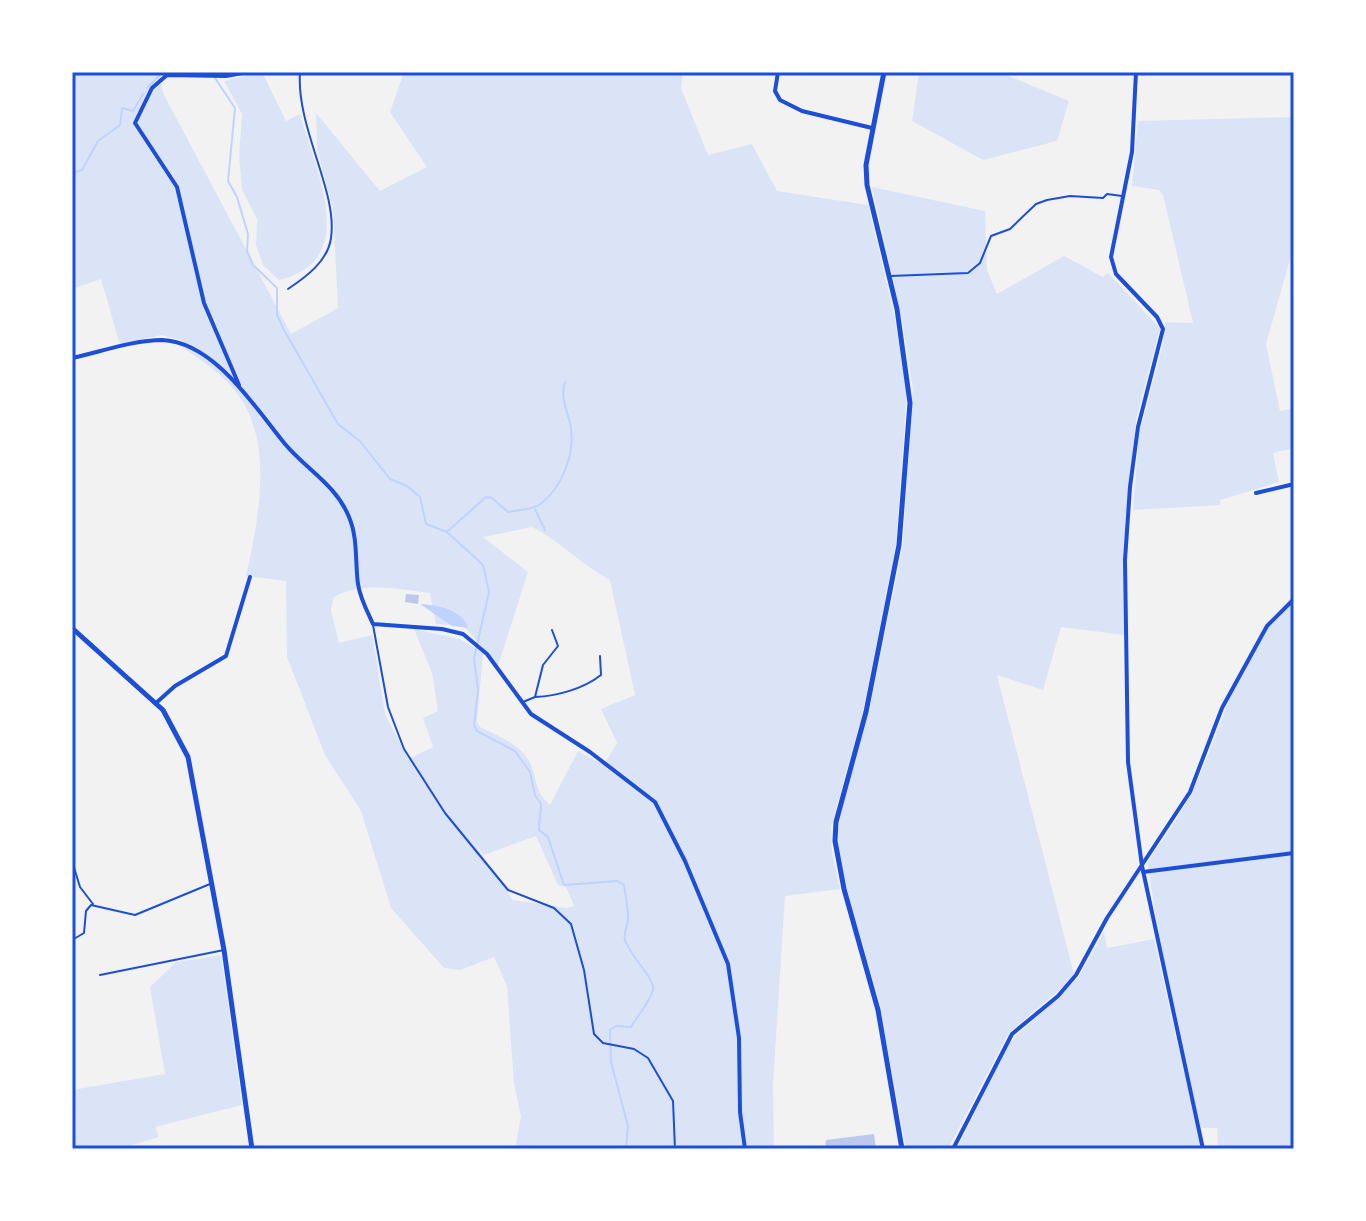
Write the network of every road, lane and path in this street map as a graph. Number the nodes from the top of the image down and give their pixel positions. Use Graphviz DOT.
graph roads {
  1 [pos="248,72"];
  2 [pos="300,72"];
  3 [pos="778,72"];
  4 [pos="884,72"];
  5 [pos="1136,72"];
  6 [pos="872,128"];
  7 [pos="1123,196"];
  8 [pos="888,275"];
  9 [pos="288,289"];
  10 [pos="72,358"];
  11 [pos="240,387"];
  12 [pos="1294,484"];
  13 [pos="1256,493"];
  14 [pos="250,577"];
  15 [pos="1294,599"];
  16 [pos="373,624"];
  17 [pos="72,628"];
  18 [pos="552,630"];
  19 [pos="600,656"];
  20 [pos="535,697"];
  21 [pos="156,703"];
  22 [pos="521,703"];
  23 [pos="1294,853"];
  24 [pos="72,861"];
  25 [pos="1143,869"];
  26 [pos="211,884"];
  27 [pos="94,905"];
  28 [pos="72,940"];
  29 [pos="224,950"];
  30 [pos="100,975"];
  31 [pos="252,1149"];
  32 [pos="675,1149"];
  33 [pos="745,1149"];
  34 [pos="902,1149"];
  35 [pos="953,1149"];
  36 [pos="1203,1149"];
  1 -- 11 [label="street"];
  2 -- 9 [label="lane"];
  3 -- 6 [label="street"];
  4 -- 6 [label="street"];
  5 -- 7 [label="street"];
  6 -- 8 [label="street"];
  7 -- 8 [label="lane"];
  7 -- 25 [label="street"];
  8 -- 34 [label="street"];
  10 -- 11 [label="street"];
  11 -- 16 [label="street"];
  12 -- 13 [label="street"];
  14 -- 21 [label="street"];
  15 -- 25 [label="street"];
  16 -- 22 [label="street"];
  16 -- 32 [label="lane"];
  17 -- 21 [label="street"];
  18 -- 20 [label="lane"];
  19 -- 20 [label="lane"];
  20 -- 22 [label="lane"];
  21 -- 26 [label="street"];
  22 -- 33 [label="street"];
  23 -- 25 [label="street"];
  24 -- 27 [label="lane"];
  25 -- 35 [label="street"];
  25 -- 36 [label="street"];
  26 -- 27 [label="lane"];
  26 -- 29 [label="street"];
  27 -- 28 [label="lane"];
  29 -- 30 [label="lane"];
  29 -- 31 [label="street"];
}
